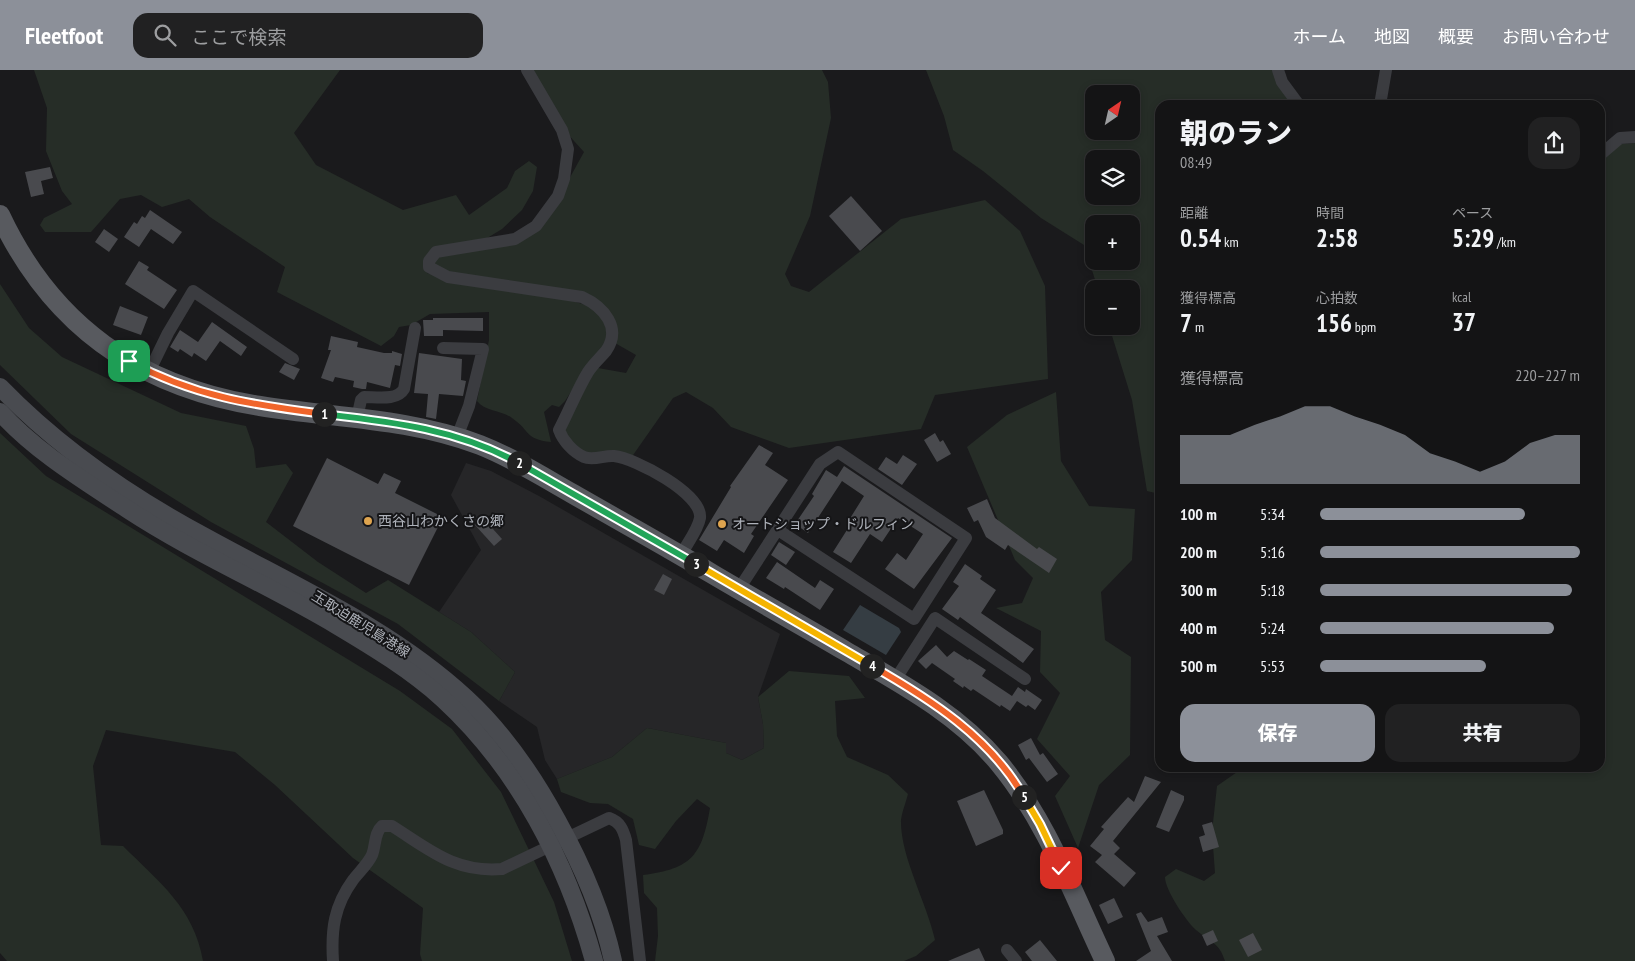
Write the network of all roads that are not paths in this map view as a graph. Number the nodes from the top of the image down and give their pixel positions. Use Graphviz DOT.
graph roads {
  1 [pos="527,70"];
  2 [pos="1278,70"];
  3 [pos="1386,70"];
  4 [pos="1295,100"];
  5 [pos="1381,100"];
  6 [pos="1635,137"];
  7 [pos="1605,151"];
  8 [pos="0,215"];
  9 [pos="415,328"];
  10 [pos="443,348"];
  11 [pos="293,359"];
  12 [pos="149,372"];
  13 [pos="0,386"];
  14 [pos="0,412"];
  15 [pos="357,418"];
  16 [pos="457,437"];
  17 [pos="778,530"];
  18 [pos="681,555"];
  19 [pos="739,590"];
  20 [pos="1025,679"];
  21 [pos="895,680"];
  22 [pos="1007,950"];
  23 [pos="333,961"];
  24 [pos="594,961"];
  25 [pos="612,961"];
  26 [pos="640,961"];
  27 [pos="1016,961"];
  28 [pos="1105,961"];
  1 -- 18 [label="street"];
  2 -- 4 [label="street"];
  3 -- 5 [label="street"];
  6 -- 7 [label="street"];
  8 -- 12 [label="main road"];
  9 -- 15 [label="street"];
  10 -- 16 [label="street"];
  11 -- 12 [label="street"];
  12 -- 15 [label="main road"];
  13 -- 25 [label="main road, 玉取迫鹿児島港線"];
  14 -- 24 [label="main road, 玉取迫鹿児島港線"];
  15 -- 16 [label="main road"];
  16 -- 18 [label="main road"];
  17 -- 17 [label="street"];
  17 -- 19 [label="street"];
  18 -- 19 [label="main road"];
  19 -- 21 [label="main road"];
  20 -- 21 [label="street"];
  21 -- 28 [label="main road"];
  22 -- 27 [label="street"];
  23 -- 26 [label="street"];
}
